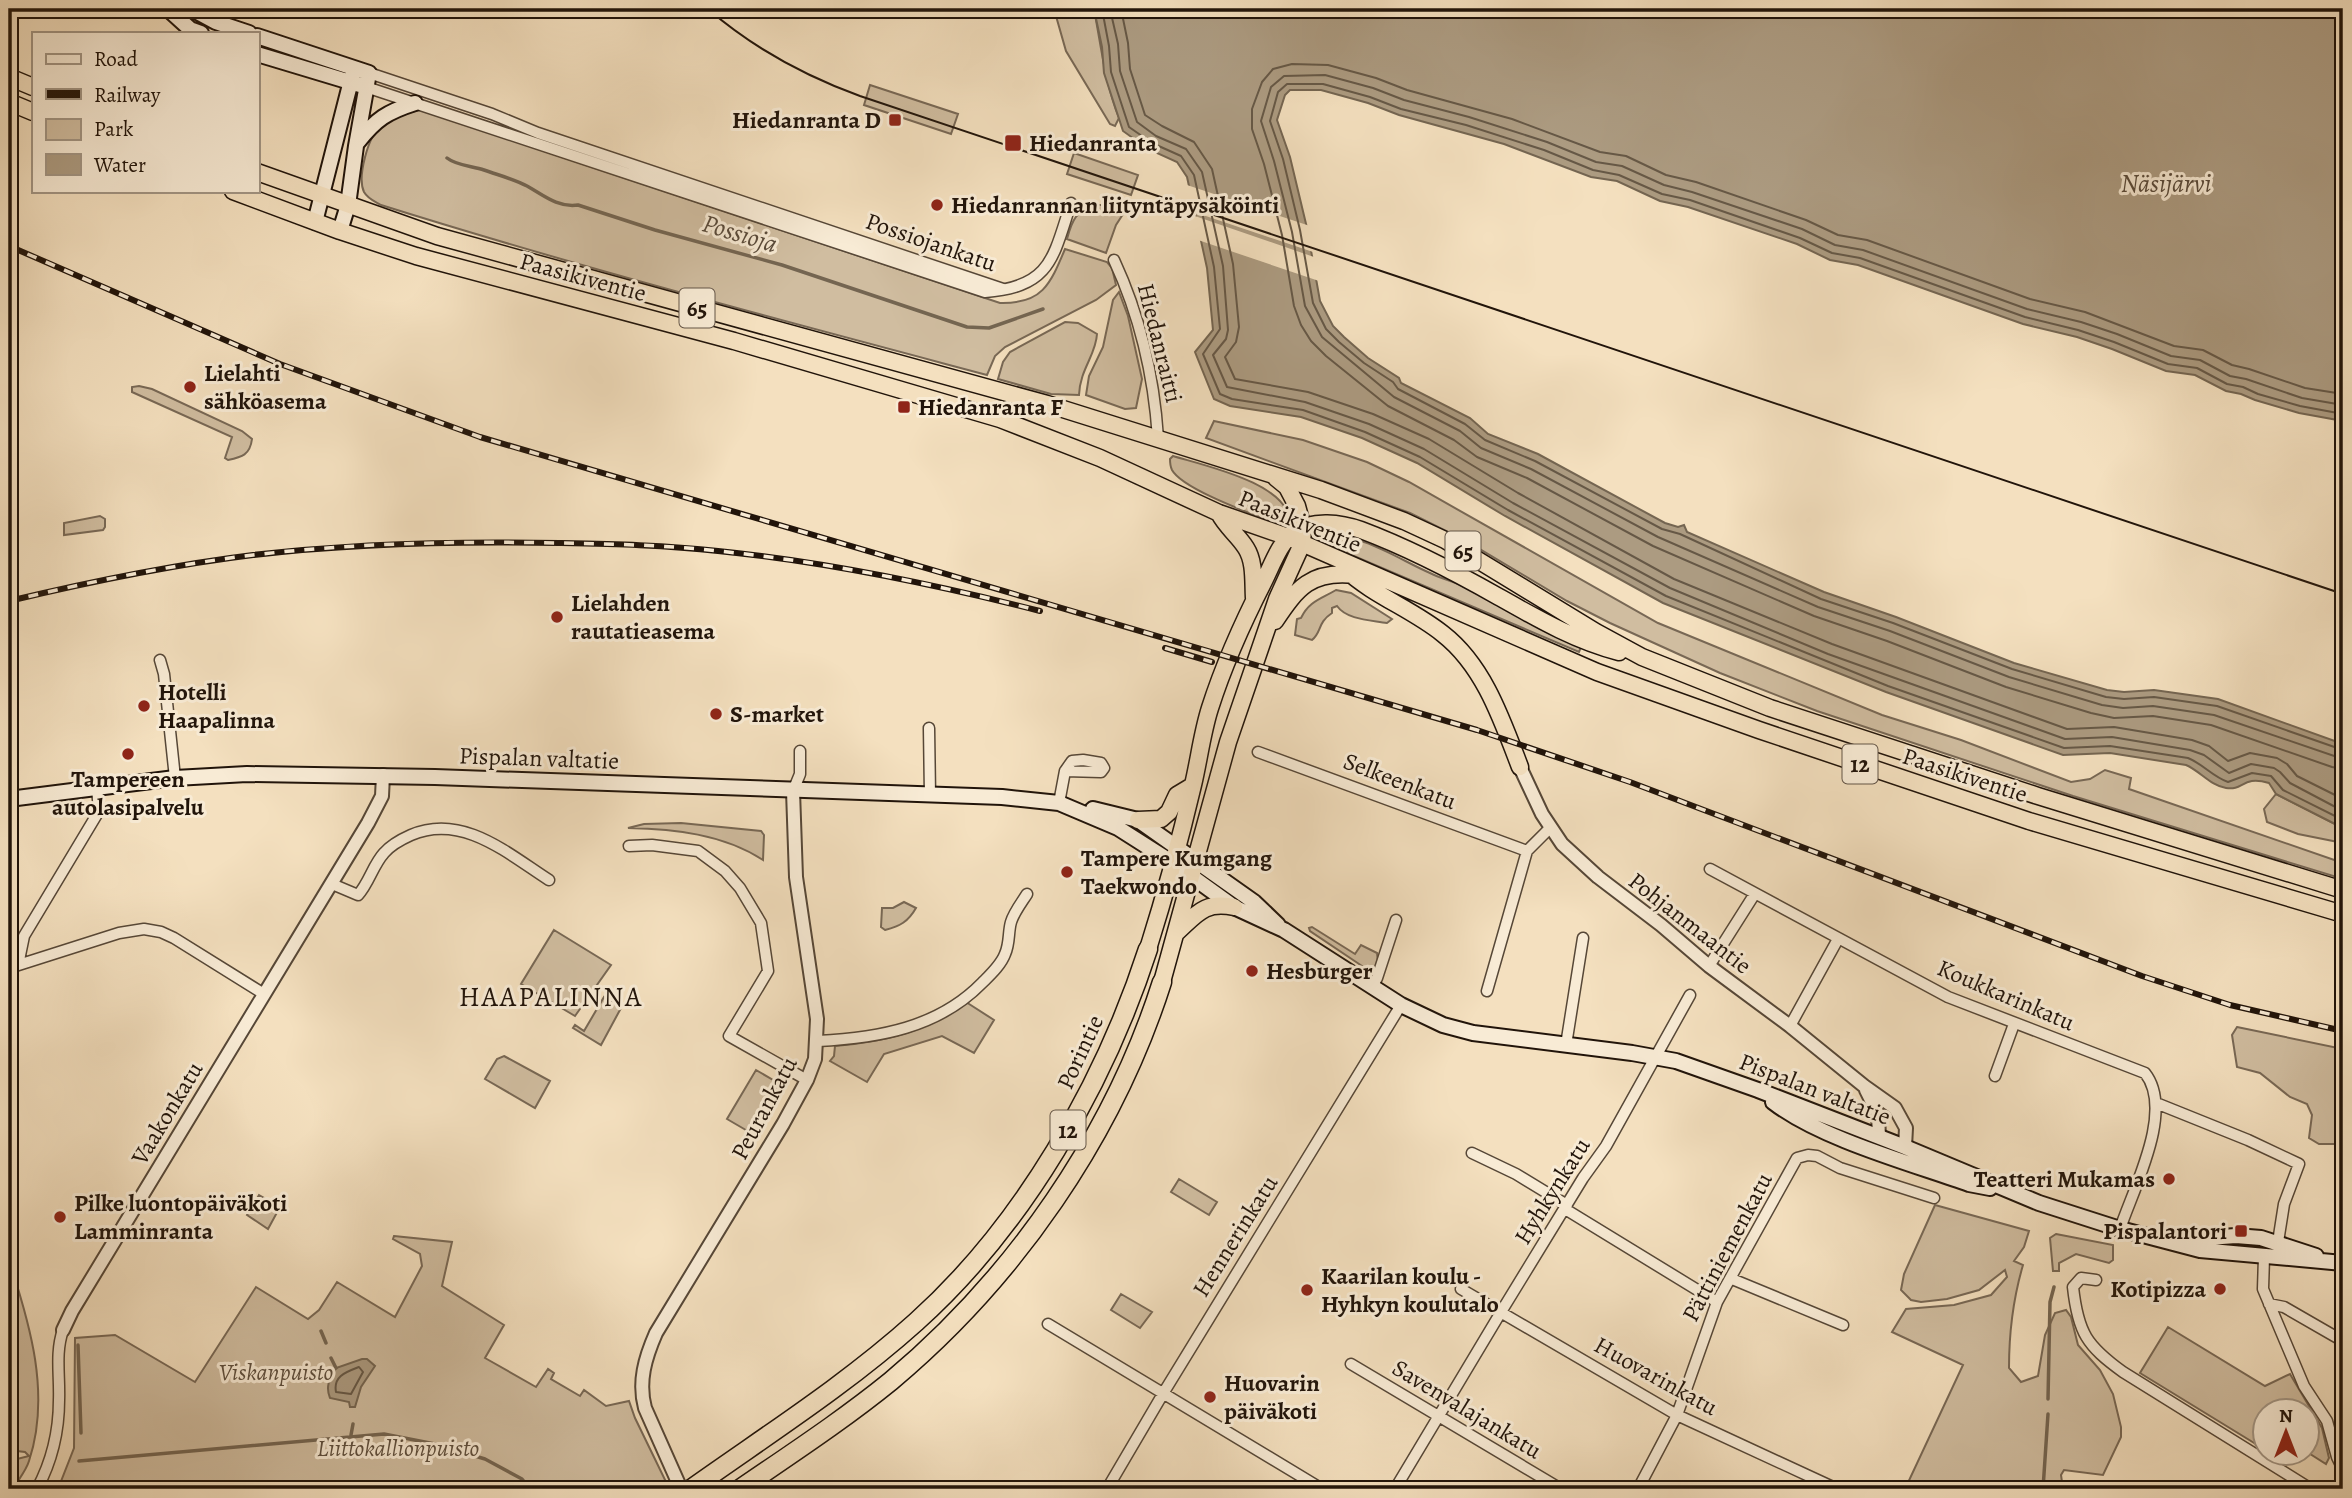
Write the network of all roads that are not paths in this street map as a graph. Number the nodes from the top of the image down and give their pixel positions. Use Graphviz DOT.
graph roads {
  1 [pos="167,9"];
  2 [pos="192,9"];
  3 [pos="198,32"];
  4 [pos="247,32"];
  5 [pos="259,37"];
  6 [pos="259,54"];
  7 [pos="352,76"];
  8 [pos="9,77"];
  9 [pos="368,80"];
  10 [pos="32,87"];
  11 [pos="9,102"];
  12 [pos="415,103"];
  13 [pos="32,112"];
  14 [pos="356,146"];
  15 [pos="259,173"];
  16 [pos="236,192"];
  17 [pos="324,195"];
  18 [pos="1071,203"];
  19 [pos="348,205"];
  20 [pos="315,222"];
  21 [pos="340,231"];
  22 [pos="1114,260"];
  23 [pos="1004,290"];
  24 [pos="1158,438"];
  25 [pos="1271,474"];
  26 [pos="1219,513"];
  27 [pos="1298,536"];
  28 [pos="1332,558"];
  29 [pos="1351,575"];
  30 [pos="1388,581"];
  31 [pos="1254,600"];
  32 [pos="1267,632"];
  33 [pos="1642,657"];
  34 [pos="160,660"];
  35 [pos="929,728"];
  36 [pos="800,751"];
  37 [pos="1258,752"];
  38 [pos="1520,767"];
  39 [pos="1065,771"];
  40 [pos="383,775"];
  41 [pos="175,778"];
  42 [pos="1192,786"];
  43 [pos="97,788"];
  44 [pos="793,791"];
  45 [pos="930,795"];
  46 [pos="9,799"];
  47 [pos="1063,804"];
  48 [pos="1138,820"];
  49 [pos="1551,827"];
  50 [pos="629,846"];
  51 [pos="1177,846"];
  52 [pos="1527,851"];
  53 [pos="1196,860"];
  54 [pos="1172,863"];
  55 [pos="1710,869"];
  56 [pos="1191,877"];
  57 [pos="549,880"];
  58 [pos="332,884"];
  59 [pos="2343,890"];
  60 [pos="1027,894"];
  61 [pos="1755,895"];
  62 [pos="1234,907"];
  63 [pos="2343,914"];
  64 [pos="1396,920"];
  65 [pos="1284,930"];
  66 [pos="1177,933"];
  67 [pos="1583,938"];
  68 [pos="1838,939"];
  69 [pos="1148,949"];
  70 [pos="13,966"];
  71 [pos="1709,966"];
  72 [pos="1162,982"];
  73 [pos="1372,986"];
  74 [pos="1487,991"];
  75 [pos="264,994"];
  76 [pos="1690,995"];
  77 [pos="1401,1005"];
  78 [pos="2014,1024"];
  79 [pos="1790,1026"];
  80 [pos="818,1041"];
  81 [pos="1566,1045"];
  82 [pos="1654,1056"];
  83 [pos="1995,1076"];
  84 [pos="807,1080"];
  85 [pos="1864,1086"];
  86 [pos="1758,1090"];
  87 [pos="2156,1104"];
  88 [pos="1879,1137"];
  89 [pos="1905,1147"];
  90 [pos="1472,1153"];
  91 [pos="2010,1192"];
  92 [pos="1934,1198"];
  93 [pos="1566,1207"];
  94 [pos="2120,1229"];
  95 [pos="2278,1237"];
  96 [pos="2165,1240"];
  97 [pos="2264,1257"];
  98 [pos="2327,1261"];
  99 [pos="2343,1263"];
  100 [pos="1732,1279"];
  101 [pos="2096,1280"];
  102 [pos="1461,1289"];
  103 [pos="1717,1302"];
  104 [pos="2269,1304"];
  105 [pos="1501,1312"];
  106 [pos="1048,1324"];
  107 [pos="1843,1325"];
  108 [pos="63,1330"];
  109 [pos="2343,1341"];
  110 [pos="1351,1364"];
  111 [pos="1164,1392"];
  112 [pos="1677,1415"];
  113 [pos="1439,1418"];
  114 [pos="2343,1469"];
  115 [pos="698,1484"];
  116 [pos="37,1489"];
  117 [pos="681,1489"];
  118 [pos="740,1489"];
  119 [pos="1107,1489"];
  120 [pos="1322,1489"];
  121 [pos="1395,1489"];
  122 [pos="1561,1489"];
  123 [pos="1638,1489"];
  124 [pos="1837,1489"];
  125 [pos="2311,1489"];
  1 -- 3 [label="main road"];
  2 -- 4 [label="main road"];
  5 -- 7 [label="main road"];
  6 -- 7 [label="main road"];
  7 -- 9 [label="main road"];
  7 -- 17 [label="main road"];
  8 -- 10 [label="highway"];
  9 -- 12 [label="street, Possiojankatu"];
  9 -- 14 [label="main road"];
  9 -- 23 [label="street, Possiojankatu"];
  11 -- 13 [label="highway"];
  12 -- 14 [label="main road"];
  12 -- 23 [label="street, Possiojankatu"];
  14 -- 19 [label="main road"];
  15 -- 17 [label="highway, Paasikiventie / 65"];
  16 -- 20 [label="highway, Paasikiventie / 65"];
  17 -- 19 [label="highway, Paasikiventie / 65"];
  17 -- 20 [label="main road"];
  18 -- 23 [label="street"];
  19 -- 21 [label="main road"];
  19 -- 24 [label="highway, Paasikiventie / 65"];
  20 -- 21 [label="highway, Paasikiventie / 65"];
  21 -- 26 [label="highway, Paasikiventie / 65"];
  22 -- 24 [label="street, Hiedanraitti"];
  24 -- 25 [label="highway, Paasikiventie / 65"];
  25 -- 27 [label="highway"];
  25 -- 33 [label="highway, Paasikiventie / 65"];
  26 -- 27 [label="highway, Paasikiventie / 65"];
  26 -- 31 [label="highway"];
  27 -- 28 [label="highway, Paasikiventie / 65"];
  27 -- 31 [label="highway, Porintie / 12"];
  27 -- 32 [label="highway"];
  27 -- 33 [label="highway, 12"];
  28 -- 29 [label="highway"];
  28 -- 30 [label="highway, Paasikiventie / 65"];
  29 -- 30 [label="highway, 12"];
  29 -- 32 [label="highway, 12"];
  29 -- 38 [label="highway"];
  30 -- 63 [label="highway, Paasikiventie / 12"];
  31 -- 42 [label="highway, Porintie / 12"];
  32 -- 53 [label="highway, Porintie / 12"];
  33 -- 59 [label="highway, Paasikiventie / 12"];
  34 -- 41 [label="street"];
  35 -- 45 [label="street"];
  36 -- 44 [label="street"];
  37 -- 52 [label="street, Selkeenkatu"];
  38 -- 49 [label="street, Pohjanmaantie"];
  39 -- 47 [label="street"];
  40 -- 41 [label="main road, Pispalan valtatie"];
  40 -- 44 [label="main road, Pispalan valtatie"];
  40 -- 58 [label="street, Vaakonkatu"];
  41 -- 43 [label="main road, Pispalan valtatie"];
  42 -- 48 [label="highway"];
  42 -- 51 [label="highway, Porintie / 12"];
  43 -- 46 [label="main road, Pispalan valtatie"];
  43 -- 70 [label="street"];
  44 -- 45 [label="main road, Pispalan valtatie"];
  44 -- 80 [label="street, Peurankatu"];
  45 -- 47 [label="main road, Pispalan valtatie"];
  47 -- 48 [label="main road, Pispalan valtatie"];
  47 -- 54 [label="main road, Pispalan valtatie"];
  48 -- 51 [label="main road, Pispalan valtatie"];
  49 -- 52 [label="street"];
  49 -- 71 [label="street, Pohjanmaantie"];
  50 -- 84 [label="street"];
  51 -- 53 [label="main road, Pispalan valtatie"];
  51 -- 54 [label="highway, Porintie / 12"];
  52 -- 74 [label="street"];
  53 -- 56 [label="highway, Porintie / 12"];
  53 -- 65 [label="main road, Pispalan valtatie"];
  54 -- 56 [label="main road, Pispalan valtatie"];
  54 -- 69 [label="highway, Porintie / 12"];
  55 -- 61 [label="street, Koukkarinkatu"];
  56 -- 62 [label="main road, Pispalan valtatie"];
  56 -- 66 [label="highway, Porintie / 12"];
  57 -- 58 [label="street"];
  58 -- 75 [label="street, Vaakonkatu"];
  60 -- 80 [label="street"];
  61 -- 68 [label="street, Koukkarinkatu"];
  61 -- 71 [label="street"];
  62 -- 65 [label="main road, Pispalan valtatie"];
  62 -- 66 [label="highway"];
  64 -- 73 [label="street"];
  65 -- 73 [label="main road, Pispalan valtatie"];
  66 -- 72 [label="highway, Porintie / 12"];
  67 -- 81 [label="street"];
  68 -- 78 [label="street, Koukkarinkatu"];
  68 -- 79 [label="street"];
  69 -- 115 [label="highway, Porintie / 12"];
  70 -- 75 [label="street"];
  71 -- 79 [label="street, Pohjanmaantie"];
  72 -- 118 [label="highway, Porintie / 12"];
  73 -- 77 [label="main road, Pispalan valtatie"];
  75 -- 108 [label="street, Vaakonkatu"];
  76 -- 82 [label="street, Hyhkynkatu"];
  77 -- 81 [label="main road, Pispalan valtatie"];
  77 -- 111 [label="street, Hennerinkatu"];
  78 -- 83 [label="street"];
  78 -- 87 [label="street, Koukkarinkatu"];
  79 -- 85 [label="street, Pohjanmaantie"];
  80 -- 84 [label="street, Peurankatu"];
  81 -- 82 [label="main road, Pispalan valtatie"];
  82 -- 86 [label="main road, Pispalan valtatie"];
  82 -- 93 [label="street, Hyhkynkatu"];
  84 -- 117 [label="street, Peurankatu"];
  85 -- 88 [label="street, Pohjanmaantie"];
  85 -- 89 [label="street, Pohjanmaantie"];
  86 -- 88 [label="main road, Pispalan valtatie"];
  86 -- 91 [label="main road"];
  87 -- 94 [label="street"];
  87 -- 95 [label="street"];
  88 -- 89 [label="main road, Pispalan valtatie"];
  89 -- 91 [label="main road, Pispalan valtatie"];
  90 -- 93 [label="street"];
  91 -- 94 [label="main road, Pispalan valtatie"];
  92 -- 100 [label="street, Pättiniemenkatu"];
  93 -- 103 [label="street"];
  93 -- 105 [label="street, Hyhkynkatu"];
  94 -- 96 [label="main road, Pispalan valtatie"];
  95 -- 96 [label="main road"];
  95 -- 98 [label="main road"];
  96 -- 97 [label="main road, Pispalan valtatie"];
  97 -- 98 [label="main road, Pispalan valtatie"];
  97 -- 104 [label="street"];
  98 -- 99 [label="main road, Pispalan valtatie"];
  100 -- 103 [label="street, Pättiniemenkatu"];
  100 -- 107 [label="street"];
  101 -- 125 [label="street"];
  102 -- 105 [label="street, Huovarinkatu"];
  103 -- 112 [label="street, Pättiniemenkatu"];
  104 -- 109 [label="street"];
  104 -- 114 [label="street"];
  105 -- 112 [label="street, Huovarinkatu"];
  105 -- 113 [label="street, Hyhkynkatu"];
  106 -- 111 [label="street"];
  108 -- 116 [label="street, Vaakonkatu"];
  110 -- 113 [label="street, Savenvalajankatu"];
  111 -- 119 [label="street, Hennerinkatu"];
  111 -- 120 [label="street"];
  112 -- 123 [label="street, Pättiniemenkatu"];
  112 -- 124 [label="street, Huovarinkatu"];
  113 -- 121 [label="street, Hyhkynkatu"];
  113 -- 122 [label="street, Savenvalajankatu"];
}
